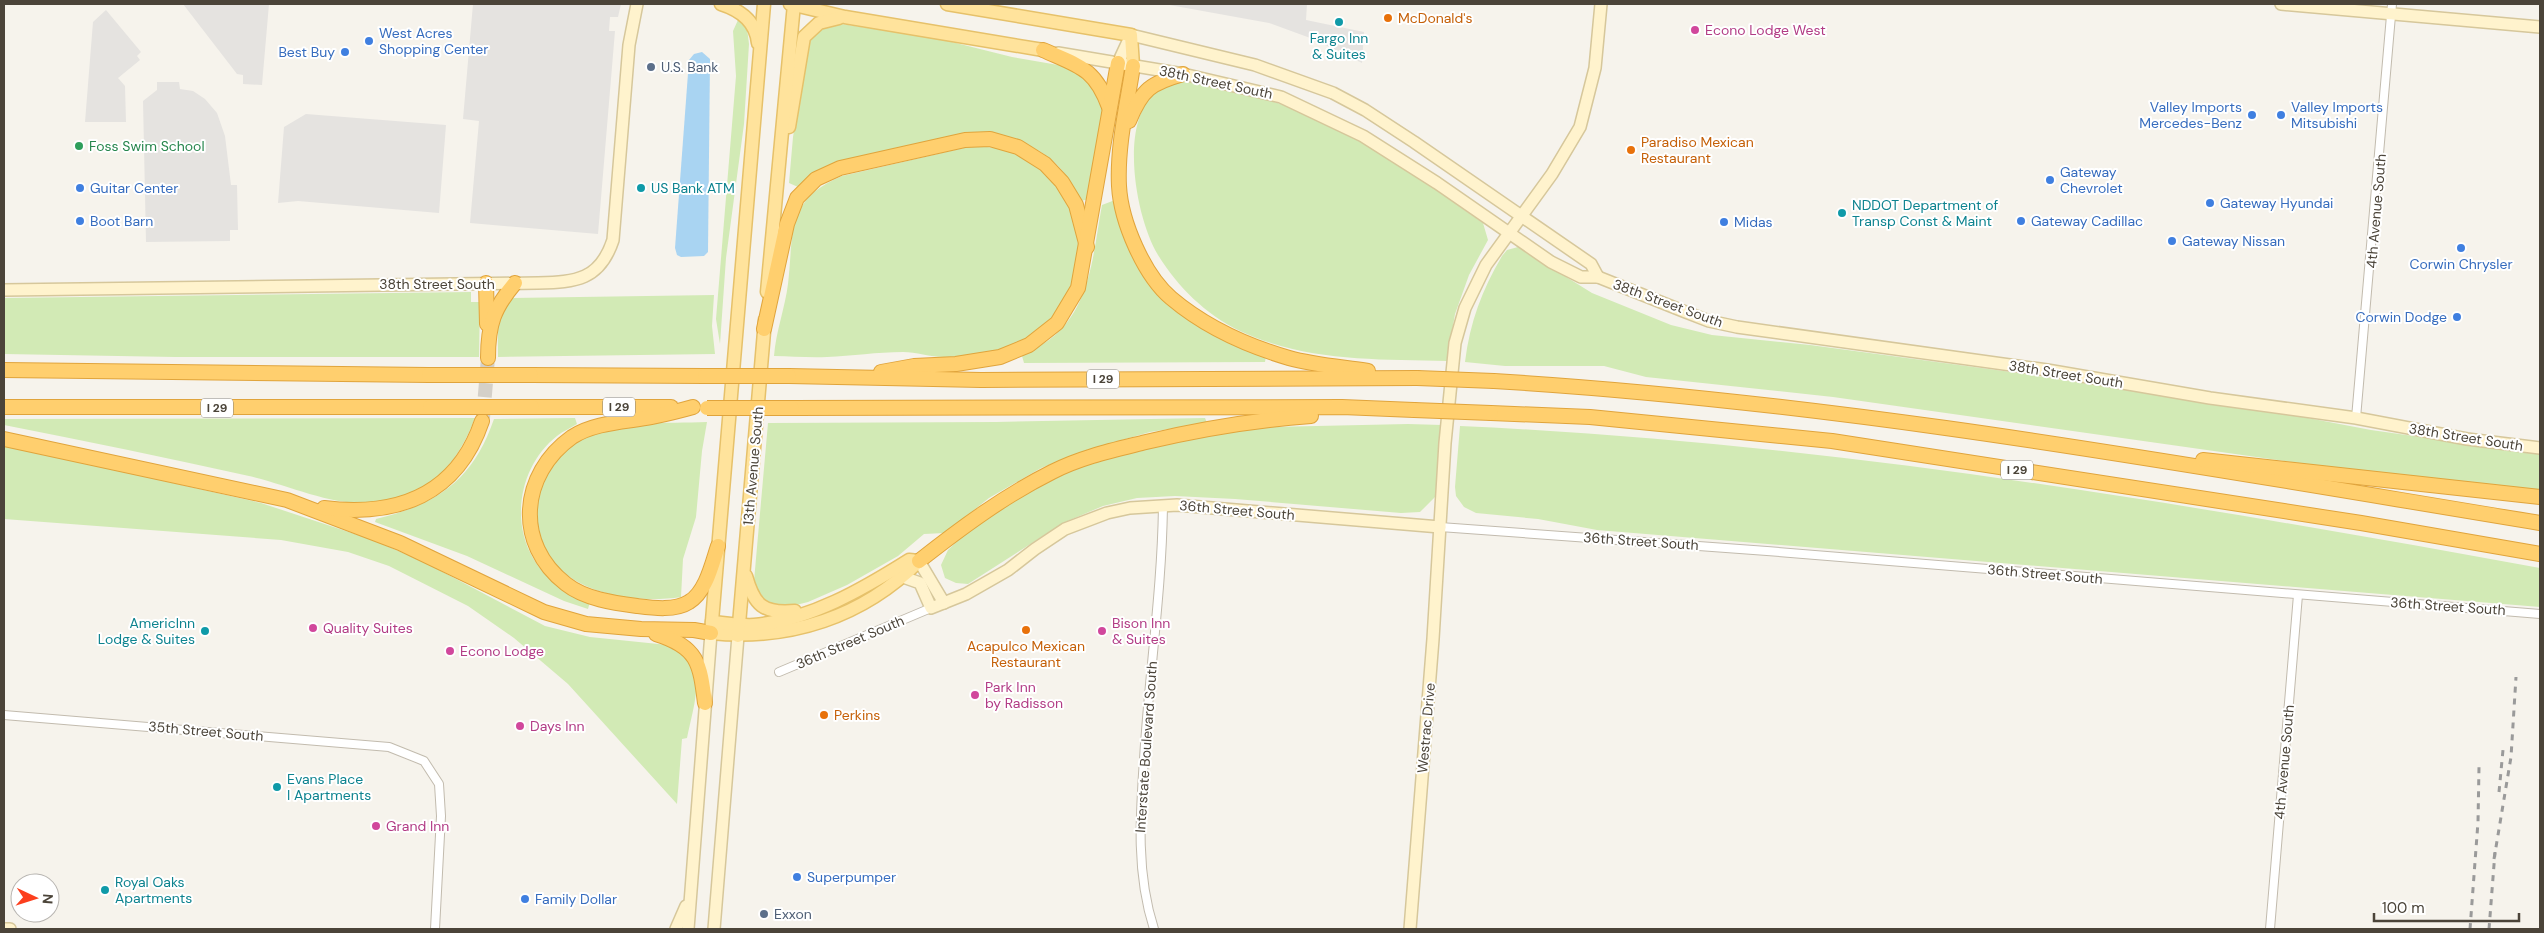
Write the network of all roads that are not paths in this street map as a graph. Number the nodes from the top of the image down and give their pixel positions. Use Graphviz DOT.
graph roads {
  1 [pos="637,4"];
  2 [pos="721,4"];
  3 [pos="764,4"];
  4 [pos="792,4"];
  5 [pos="947,4"];
  6 [pos="1601,4"];
  7 [pos="2281,4"];
  8 [pos="2392,9"];
  9 [pos="845,17"];
  10 [pos="2540,27"];
  11 [pos="1131,35"];
  12 [pos="1043,50"];
  13 [pos="760,56"];
  14 [pos="1118,63"];
  15 [pos="1133,66"];
  16 [pos="1183,74"];
  17 [pos="1110,109"];
  18 [pos="1122,141"];
  19 [pos="777,178"];
  20 [pos="1522,216"];
  21 [pos="1509,233"];
  22 [pos="1087,247"];
  23 [pos="1598,277"];
  24 [pos="486,283"];
  25 [pos="515,283"];
  26 [pos="4,290"];
  27 [pos="764,329"];
  28 [pos="488,338"];
  29 [pos="488,358"];
  30 [pos="4,370"];
  31 [pos="1412,377"];
  32 [pos="851,378"];
  33 [pos="4,407"];
  34 [pos="1342,407"];
  35 [pos="700,408"];
  36 [pos="2356,418"];
  37 [pos="482,421"];
  38 [pos="4,440"];
  39 [pos="2540,448"];
  40 [pos="2115,453"];
  41 [pos="2540,497"];
  42 [pos="1163,505"];
  43 [pos="306,506"];
  44 [pos="2540,523"];
  45 [pos="1440,527"];
  46 [pos="718,546"];
  47 [pos="2540,554"];
  48 [pos="920,561"];
  49 [pos="744,566"];
  50 [pos="903,577"];
  51 [pos="2298,595"];
  52 [pos="944,603"];
  53 [pos="932,608"];
  54 [pos="817,609"];
  55 [pos="2540,614"];
  56 [pos="712,627"];
  57 [pos="641,629"];
  58 [pos="738,630"];
  59 [pos="779,672"];
  60 [pos="705,703"];
  61 [pos="4,715"];
  62 [pos="691,892"];
  63 [pos="4,929"];
  64 [pos="10,929"];
  65 [pos="435,929"];
  66 [pos="676,929"];
  67 [pos="688,929"];
  68 [pos="714,929"];
  69 [pos="1154,929"];
  70 [pos="1410,929"];
  71 [pos="2270,929"];
  1 -- 25 [label="street, 38th Street South"];
  2 -- 13 [label="main road"];
  3 -- 13 [label="main road, 13th Avenue South"];
  4 -- 9 [label="main road, 38th Street South"];
  4 -- 19 [label="main road, 13th Avenue South"];
  5 -- 11 [label="main road, 38th Street South"];
  6 -- 20 [label="street, Westrac Drive"];
  7 -- 8 [label="street"];
  8 -- 10 [label="street"];
  8 -- 36 [label="street, 4th Avenue South"];
  9 -- 12 [label="main road, 38th Street South"];
  9 -- 19 [label="main road"];
  11 -- 14 [label="street"];
  11 -- 15 [label="main road"];
  11 -- 20 [label="street, 38th Street South"];
  12 -- 14 [label="street, 38th Street South"];
  12 -- 17 [label="highway"];
  13 -- 46 [label="main road, 13th Avenue South"];
  14 -- 15 [label="street, 38th Street South"];
  14 -- 17 [label="highway"];
  15 -- 16 [label="street, 38th Street South"];
  15 -- 18 [label="highway"];
  16 -- 18 [label="highway"];
  16 -- 21 [label="street, 38th Street South"];
  17 -- 22 [label="highway"];
  18 -- 31 [label="highway"];
  19 -- 27 [label="main road, 13th Avenue South"];
  20 -- 21 [label="street, Westrac Drive"];
  20 -- 23 [label="street, 38th Street South"];
  21 -- 23 [label="street, 38th Street South"];
  21 -- 45 [label="street, Westrac Drive"];
  22 -- 27 [label="highway"];
  22 -- 32 [label="highway"];
  23 -- 36 [label="street, 38th Street South"];
  24 -- 25 [label="street, 38th Street South"];
  24 -- 26 [label="street, 38th Street South"];
  24 -- 28 [label="highway"];
  25 -- 28 [label="highway"];
  27 -- 49 [label="main road, 13th Avenue South"];
  28 -- 29 [label="highway"];
  30 -- 32 [label="highway, I 29, bridge"];
  31 -- 32 [label="highway, I 29"];
  31 -- 40 [label="highway, I 29, bridge"];
  33 -- 35 [label="highway, I 29, bridge"];
  34 -- 35 [label="highway, I 29, bridge"];
  34 -- 47 [label="highway, I 29, bridge"];
  34 -- 48 [label="highway"];
  35 -- 46 [label="highway"];
  36 -- 39 [label="street, 38th Street South"];
  37 -- 43 [label="highway"];
  38 -- 43 [label="highway"];
  40 -- 41 [label="highway"];
  40 -- 44 [label="highway, I 29"];
  42 -- 45 [label="street, 36th Street South"];
  42 -- 52 [label="street, 36th Street South"];
  42 -- 69 [label="street, Interstate Boulevard South"];
  43 -- 57 [label="highway"];
  45 -- 51 [label="street, 36th Street South"];
  45 -- 70 [label="street, Westrac Drive"];
  46 -- 56 [label="main road, 13th Avenue South"];
  48 -- 50 [label="main road"];
  48 -- 52 [label="street"];
  48 -- 54 [label="main road"];
  49 -- 54 [label="main road"];
  49 -- 58 [label="main road, 13th Avenue South"];
  50 -- 53 [label="street"];
  50 -- 58 [label="main road"];
  51 -- 55 [label="street, 36th Street South"];
  51 -- 71 [label="street, 4th Avenue South"];
  52 -- 53 [label="street, 36th Street South"];
  53 -- 59 [label="street, 36th Street South"];
  54 -- 58 [label="main road"];
  56 -- 57 [label="highway"];
  56 -- 58 [label="main road"];
  56 -- 60 [label="street, 13th Avenue South"];
  57 -- 60 [label="highway"];
  58 -- 68 [label="street, 13th Avenue South"];
  60 -- 62 [label="street, 13th Avenue South"];
  61 -- 65 [label="street, 35th Street South"];
  62 -- 66 [label="street"];
  62 -- 67 [label="street, 13th Avenue South"];
  63 -- 64 [label="street"];
}
